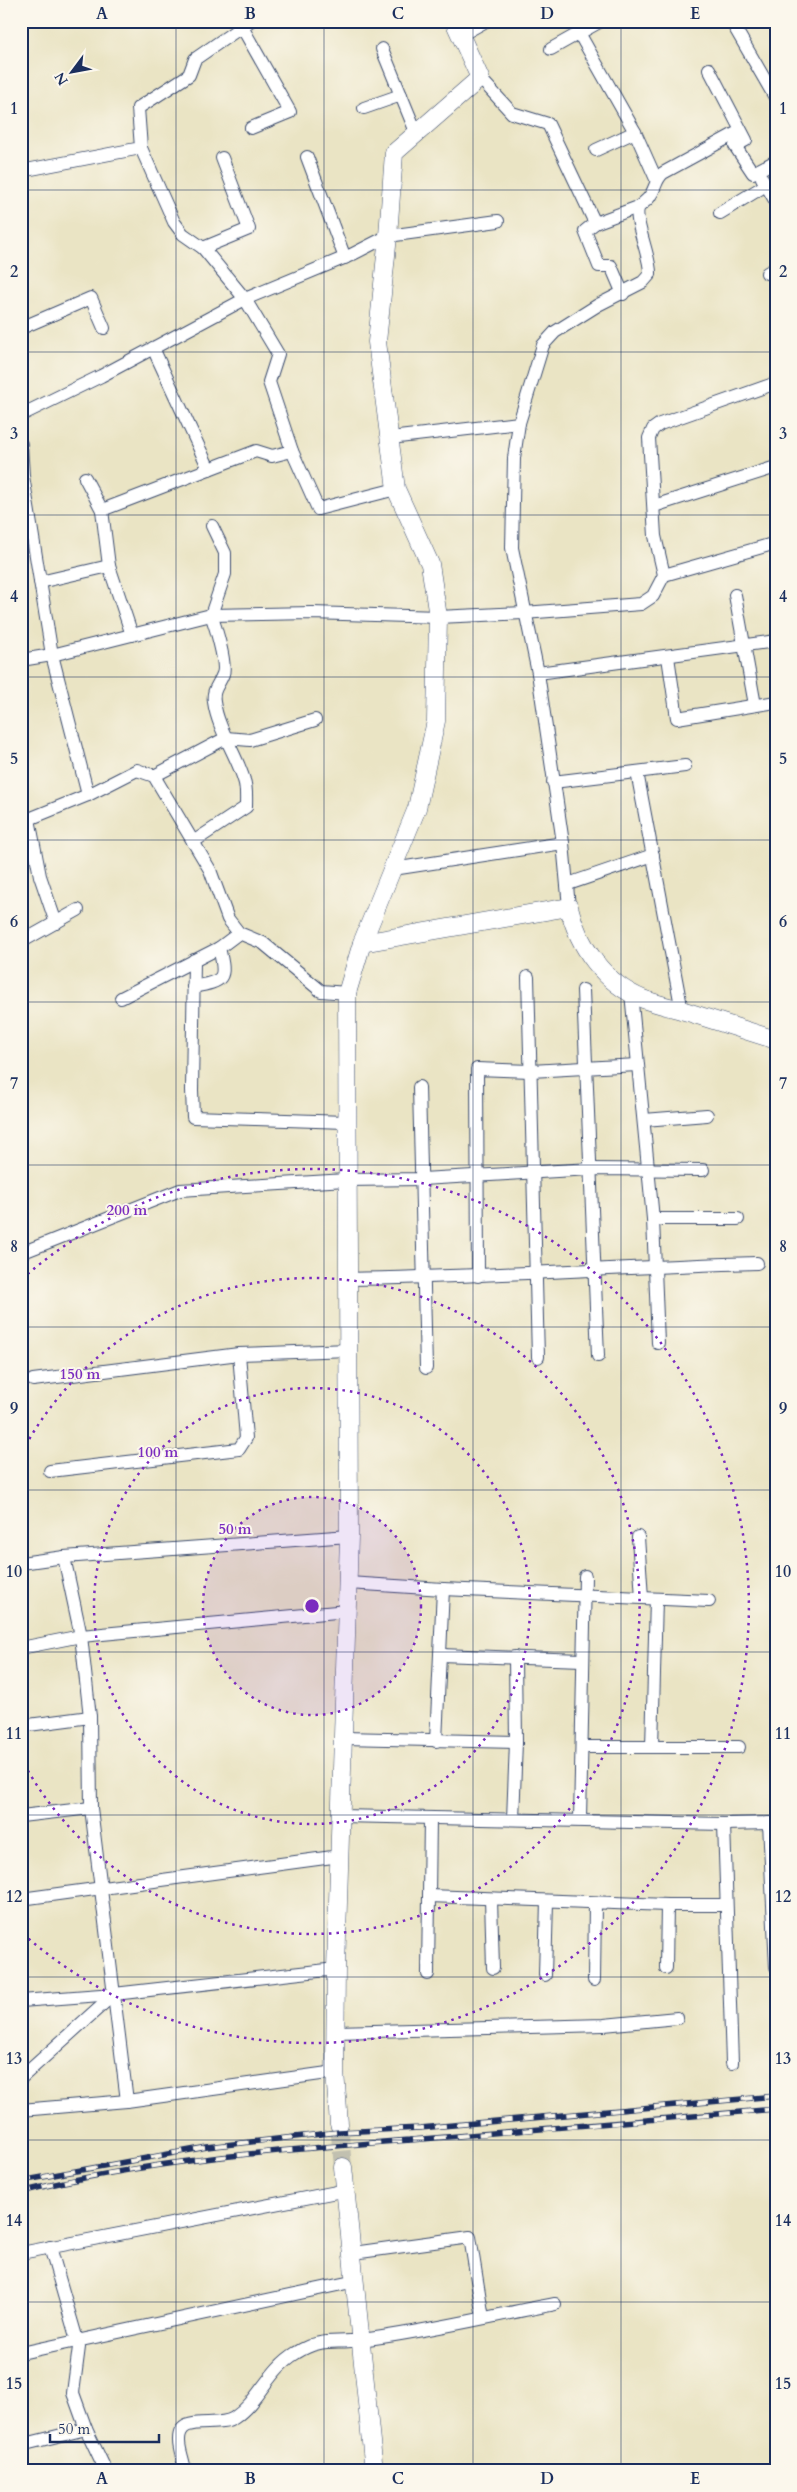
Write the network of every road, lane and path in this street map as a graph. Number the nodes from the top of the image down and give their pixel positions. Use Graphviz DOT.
graph roads {
  1 [pos="486,21"];
  2 [pos="601,21"];
  3 [pos="732,21"];
  4 [pos="246,24"];
  5 [pos="457,28"];
  6 [pos="579,33"];
  7 [pos="382,49"];
  8 [pos="551,49"];
  9 [pos="709,69"];
  10 [pos="480,78"];
  11 [pos="401,95"];
  12 [pos="776,99"];
  13 [pos="364,108"];
  14 [pos="251,128"];
  15 [pos="740,131"];
  16 [pos="416,132"];
  17 [pos="635,132"];
  18 [pos="142,148"];
  19 [pos="596,150"];
  20 [pos="307,157"];
  21 [pos="222,158"];
  22 [pos="776,161"];
  23 [pos="21,171"];
  24 [pos="757,171"];
  25 [pos="656,179"];
  26 [pos="766,185"];
  27 [pos="776,202"];
  28 [pos="638,208"];
  29 [pos="720,213"];
  30 [pos="498,221"];
  31 [pos="595,223"];
  32 [pos="388,236"];
  33 [pos="203,248"];
  34 [pos="345,258"];
  35 [pos="623,294"];
  36 [pos="245,299"];
  37 [pos="21,328"];
  38 [pos="104,328"];
  39 [pos="154,348"];
  40 [pos="776,383"];
  41 [pos="21,415"];
  42 [pos="519,423"];
  43 [pos="390,438"];
  44 [pos="21,444"];
  45 [pos="292,451"];
  46 [pos="776,467"];
  47 [pos="210,469"];
  48 [pos="86,478"];
  49 [pos="396,489"];
  50 [pos="654,506"];
  51 [pos="102,510"];
  52 [pos="212,526"];
  53 [pos="776,543"];
  54 [pos="109,566"];
  55 [pos="664,574"];
  56 [pos="40,582"];
  57 [pos="735,595"];
  58 [pos="524,614"];
  59 [pos="211,615"];
  60 [pos="438,617"];
  61 [pos="132,635"];
  62 [pos="776,641"];
  63 [pos="744,647"];
  64 [pos="52,655"];
  65 [pos="668,656"];
  66 [pos="21,660"];
  67 [pos="538,673"];
  68 [pos="776,702"];
  69 [pos="755,705"];
  70 [pos="315,720"];
  71 [pos="226,738"];
  72 [pos="685,766"];
  73 [pos="637,772"];
  74 [pos="154,776"];
  75 [pos="553,782"];
  76 [pos="88,795"];
  77 [pos="25,818"];
  78 [pos="193,842"];
  79 [pos="563,843"];
  80 [pos="653,854"];
  81 [pos="393,869"];
  82 [pos="568,884"];
  83 [pos="569,907"];
  84 [pos="78,910"];
  85 [pos="56,924"];
  86 [pos="239,933"];
  87 [pos="21,942"];
  88 [pos="362,943"];
  89 [pos="219,948"];
  90 [pos="194,960"];
  91 [pos="528,977"];
  92 [pos="193,988"];
  93 [pos="583,990"];
  94 [pos="347,993"];
  95 [pos="631,993"];
  96 [pos="121,998"];
  97 [pos="682,1010"];
  98 [pos="776,1040"];
  99 [pos="637,1065"];
  100 [pos="587,1070"];
  101 [pos="531,1071"];
  102 [pos="419,1087"];
  103 [pos="707,1115"];
  104 [pos="644,1120"];
  105 [pos="346,1122"];
  106 [pos="649,1168"];
  107 [pos="591,1169"];
  108 [pos="703,1170"];
  109 [pos="534,1172"];
  110 [pos="478,1175"];
  111 [pos="346,1180"];
  112 [pos="422,1180"];
  113 [pos="653,1219"];
  114 [pos="738,1219"];
  115 [pos="21,1253"];
  116 [pos="757,1263"];
  117 [pos="654,1266"];
  118 [pos="594,1269"];
  119 [pos="536,1274"];
  120 [pos="478,1276"];
  121 [pos="425,1278"];
  122 [pos="348,1279"];
  123 [pos="658,1342"];
  124 [pos="349,1350"];
  125 [pos="238,1354"];
  126 [pos="598,1356"];
  127 [pos="538,1357"];
  128 [pos="426,1368"];
  129 [pos="33,1380"];
  130 [pos="50,1470"];
  131 [pos="349,1536"];
  132 [pos="638,1538"];
  133 [pos="64,1557"];
  134 [pos="21,1563"];
  135 [pos="585,1576"];
  136 [pos="348,1584"];
  137 [pos="443,1589"];
  138 [pos="584,1596"];
  139 [pos="642,1598"];
  140 [pos="656,1599"];
  141 [pos="709,1601"];
  142 [pos="347,1611"];
  143 [pos="82,1636"];
  144 [pos="21,1648"];
  145 [pos="440,1655"];
  146 [pos="515,1658"];
  147 [pos="583,1660"];
  148 [pos="90,1717"];
  149 [pos="21,1726"];
  150 [pos="344,1738"];
  151 [pos="436,1741"];
  152 [pos="516,1742"];
  153 [pos="582,1747"];
  154 [pos="652,1747"];
  155 [pos="739,1747"];
  156 [pos="91,1808"];
  157 [pos="21,1816"];
  158 [pos="341,1816"];
  159 [pos="430,1818"];
  160 [pos="513,1819"];
  161 [pos="580,1820"];
  162 [pos="772,1823"];
  163 [pos="724,1824"];
  164 [pos="340,1856"];
  165 [pos="101,1890"];
  166 [pos="429,1896"];
  167 [pos="491,1898"];
  168 [pos="21,1899"];
  169 [pos="547,1901"];
  170 [pos="595,1903"];
  171 [pos="667,1905"];
  172 [pos="726,1905"];
  173 [pos="776,1967"];
  174 [pos="493,1968"];
  175 [pos="666,1968"];
  176 [pos="336,1970"];
  177 [pos="428,1974"];
  178 [pos="545,1975"];
  179 [pos="594,1980"];
  180 [pos="114,1994"];
  181 [pos="21,2001"];
  182 [pos="677,2018"];
  183 [pos="336,2032"];
  184 [pos="732,2063"];
  185 [pos="335,2072"];
  186 [pos="21,2078"];
  187 [pos="127,2101"];
  188 [pos="21,2110"];
  189 [pos="339,2124"];
  190 [pos="343,2167"];
  191 [pos="346,2190"];
  192 [pos="50,2247"];
  193 [pos="21,2253"];
  194 [pos="353,2253"];
  195 [pos="356,2281"];
  196 [pos="555,2304"];
  197 [pos="483,2318"];
  198 [pos="77,2340"];
  199 [pos="360,2340"];
  200 [pos="21,2353"];
  201 [pos="86,2429"];
  202 [pos="21,2445"];
  203 [pos="106,2471"];
  204 [pos="185,2471"];
  205 [pos="374,2471"];
  1 -- 5 [label="street"];
  2 -- 6 [label="street"];
  3 -- 12 [label="street"];
  4 -- 14 [label="street"];
  4 -- 18 [label="street"];
  5 -- 10 [label="street"];
  6 -- 8 [label="street"];
  6 -- 17 [label="street"];
  7 -- 11 [label="street"];
  9 -- 15 [label="street"];
  10 -- 16 [label="street"];
  10 -- 31 [label="street"];
  11 -- 13 [label="street"];
  11 -- 16 [label="street"];
  15 -- 24 [label="street"];
  15 -- 25 [label="street"];
  16 -- 32 [label="street"];
  17 -- 19 [label="street"];
  17 -- 25 [label="street"];
  18 -- 23 [label="street"];
  18 -- 33 [label="street"];
  20 -- 34 [label="street"];
  21 -- 33 [label="street"];
  22 -- 24 [label="street"];
  24 -- 26 [label="street"];
  25 -- 28 [label="street"];
  26 -- 27 [label="street"];
  26 -- 29 [label="street"];
  28 -- 31 [label="street"];
  28 -- 35 [label="street"];
  30 -- 32 [label="street"];
  31 -- 35 [label="street"];
  32 -- 34 [label="street"];
  32 -- 43 [label="street"];
  33 -- 36 [label="street"];
  34 -- 36 [label="street"];
  35 -- 42 [label="street"];
  36 -- 39 [label="street"];
  36 -- 45 [label="street"];
  37 -- 38 [label="street"];
  39 -- 41 [label="street"];
  39 -- 47 [label="street"];
  40 -- 50 [label="street"];
  42 -- 43 [label="street"];
  42 -- 58 [label="street"];
  43 -- 49 [label="street"];
  44 -- 56 [label="street"];
  45 -- 47 [label="street"];
  45 -- 49 [label="street"];
  46 -- 50 [label="street"];
  47 -- 51 [label="street"];
  48 -- 51 [label="street"];
  49 -- 60 [label="street"];
  50 -- 55 [label="street"];
  51 -- 54 [label="street"];
  52 -- 59 [label="street"];
  53 -- 55 [label="street"];
  54 -- 56 [label="street"];
  54 -- 61 [label="street"];
  55 -- 58 [label="street"];
  56 -- 64 [label="street"];
  57 -- 63 [label="street"];
  58 -- 60 [label="street"];
  58 -- 67 [label="street"];
  59 -- 60 [label="street"];
  59 -- 61 [label="street"];
  59 -- 71 [label="street"];
  60 -- 81 [label="street"];
  61 -- 64 [label="street"];
  62 -- 63 [label="street"];
  63 -- 65 [label="street"];
  63 -- 69 [label="street"];
  64 -- 66 [label="street"];
  64 -- 76 [label="street"];
  65 -- 67 [label="street"];
  65 -- 69 [label="street"];
  67 -- 75 [label="street"];
  68 -- 69 [label="street"];
  70 -- 71 [label="street"];
  71 -- 74 [label="street"];
  71 -- 78 [label="street"];
  72 -- 73 [label="street"];
  73 -- 75 [label="street"];
  73 -- 80 [label="street"];
  74 -- 76 [label="street"];
  74 -- 78 [label="street"];
  75 -- 79 [label="street"];
  76 -- 77 [label="street"];
  77 -- 85 [label="street"];
  78 -- 86 [label="street"];
  79 -- 81 [label="street"];
  79 -- 82 [label="street"];
  80 -- 82 [label="street"];
  80 -- 97 [label="street"];
  81 -- 88 [label="street"];
  82 -- 83 [label="street"];
  83 -- 88 [label="street"];
  83 -- 95 [label="street"];
  84 -- 85 [label="street"];
  85 -- 87 [label="street"];
  86 -- 89 [label="street"];
  86 -- 94 [label="street"];
  88 -- 94 [label="street"];
  89 -- 90 [label="street"];
  89 -- 92 [label="street"];
  90 -- 92 [label="street"];
  90 -- 96 [label="street"];
  91 -- 101 [label="street"];
  92 -- 105 [label="street"];
  93 -- 100 [label="street"];
  94 -- 105 [label="street"];
  95 -- 97 [label="street"];
  95 -- 99 [label="street"];
  97 -- 98 [label="street"];
  99 -- 100 [label="street"];
  99 -- 104 [label="street"];
  100 -- 101 [label="street"];
  100 -- 107 [label="street"];
  101 -- 109 [label="street"];
  101 -- 110 [label="street"];
  102 -- 112 [label="street"];
  103 -- 104 [label="street"];
  104 -- 106 [label="street"];
  105 -- 111 [label="street"];
  106 -- 107 [label="street"];
  106 -- 108 [label="street"];
  106 -- 113 [label="street"];
  107 -- 109 [label="street"];
  107 -- 118 [label="street"];
  109 -- 110 [label="street"];
  109 -- 119 [label="street"];
  110 -- 112 [label="street"];
  110 -- 120 [label="street"];
  111 -- 112 [label="street"];
  111 -- 115 [label="street"];
  111 -- 122 [label="street"];
  112 -- 121 [label="street"];
  113 -- 114 [label="street"];
  113 -- 117 [label="street"];
  116 -- 117 [label="street"];
  117 -- 118 [label="street"];
  117 -- 123 [label="street"];
  118 -- 119 [label="street"];
  118 -- 126 [label="street"];
  119 -- 120 [label="street"];
  119 -- 127 [label="street"];
  120 -- 121 [label="street"];
  121 -- 122 [label="street"];
  121 -- 128 [label="street"];
  122 -- 124 [label="street"];
  124 -- 125 [label="street"];
  124 -- 131 [label="street"];
  125 -- 129 [label="street"];
  125 -- 130 [label="street"];
  131 -- 133 [label="street"];
  131 -- 136 [label="street"];
  132 -- 139 [label="street"];
  133 -- 134 [label="street"];
  133 -- 143 [label="street"];
  135 -- 138 [label="street"];
  136 -- 137 [label="street"];
  136 -- 142 [label="street"];
  137 -- 138 [label="street"];
  137 -- 145 [label="street"];
  138 -- 139 [label="street"];
  138 -- 147 [label="street"];
  139 -- 140 [label="street"];
  140 -- 141 [label="street"];
  140 -- 154 [label="street"];
  142 -- 143 [label="street"];
  142 -- 150 [label="street"];
  143 -- 144 [label="street"];
  143 -- 148 [label="street"];
  145 -- 146 [label="street"];
  145 -- 151 [label="street"];
  146 -- 147 [label="street"];
  146 -- 152 [label="street"];
  147 -- 153 [label="street"];
  148 -- 149 [label="street"];
  148 -- 156 [label="street"];
  150 -- 151 [label="street"];
  150 -- 158 [label="street"];
  151 -- 152 [label="street"];
  152 -- 160 [label="street"];
  153 -- 154 [label="street"];
  153 -- 161 [label="street"];
  154 -- 155 [label="street"];
  156 -- 157 [label="street"];
  156 -- 165 [label="street"];
  158 -- 159 [label="street"];
  158 -- 164 [label="street"];
  159 -- 160 [label="street"];
  159 -- 166 [label="street"];
  160 -- 161 [label="street"];
  161 -- 163 [label="street"];
  162 -- 163 [label="street"];
  162 -- 173 [label="street"];
  163 -- 172 [label="street"];
  164 -- 165 [label="street"];
  164 -- 176 [label="street"];
  165 -- 168 [label="street"];
  165 -- 180 [label="street"];
  166 -- 167 [label="street"];
  166 -- 177 [label="street"];
  167 -- 169 [label="street"];
  167 -- 174 [label="street"];
  169 -- 170 [label="street"];
  169 -- 178 [label="street"];
  170 -- 171 [label="street"];
  170 -- 179 [label="street"];
  171 -- 172 [label="street"];
  171 -- 175 [label="street"];
  172 -- 184 [label="street"];
  176 -- 180 [label="street"];
  176 -- 183 [label="street"];
  180 -- 181 [label="street"];
  180 -- 186 [label="street"];
  180 -- 187 [label="street"];
  182 -- 183 [label="street"];
  183 -- 185 [label="street"];
  185 -- 187 [label="street"];
  185 -- 189 [label="street"];
  187 -- 188 [label="street"];
  190 -- 191 [label="street"];
  191 -- 192 [label="street"];
  191 -- 194 [label="street"];
  192 -- 193 [label="street"];
  192 -- 198 [label="street"];
  194 -- 195 [label="street"];
  194 -- 197 [label="street"];
  195 -- 198 [label="street"];
  195 -- 199 [label="street"];
  196 -- 197 [label="street"];
  197 -- 199 [label="street"];
  198 -- 200 [label="street"];
  198 -- 201 [label="street"];
  199 -- 204 [label="street"];
  199 -- 205 [label="street"];
  201 -- 202 [label="street"];
  201 -- 203 [label="street"];
}
